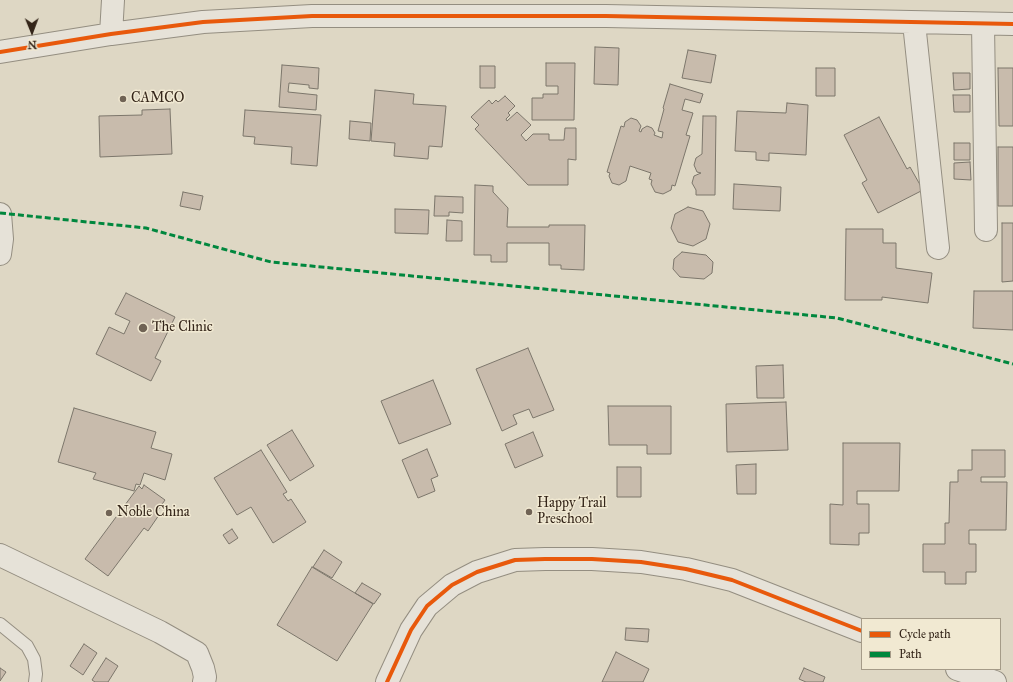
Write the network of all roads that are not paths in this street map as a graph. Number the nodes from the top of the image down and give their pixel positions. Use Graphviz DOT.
graph roads {
  1 [pos="112,0"];
  2 [pos="606,8"];
  3 [pos="914,23"];
  4 [pos="983,24"];
  5 [pos="1013,24"];
  6 [pos="111,34"];
  7 [pos="0,52"];
  8 [pos="0,214"];
  9 [pos="986,230"];
  10 [pos="938,248"];
  11 [pos="0,254"];
  12 [pos="0,555"];
  13 [pos="0,624"];
  14 [pos="861,631"];
  15 [pos="960,670"];
  16 [pos="35,682"];
  17 [pos="204,682"];
  18 [pos="387,682"];
  19 [pos="995,682"];
  1 -- 6 [label="street"];
  2 -- 3 [label="street"];
  2 -- 6 [label="street"];
  3 -- 4 [label="street"];
  3 -- 10 [label="street"];
  4 -- 5 [label="street"];
  4 -- 9 [label="street"];
  6 -- 7 [label="street"];
  8 -- 11 [label="street"];
  12 -- 17 [label="street"];
  13 -- 16 [label="lane"];
  14 -- 18 [label="street"];
  15 -- 19 [label="street"];
}
